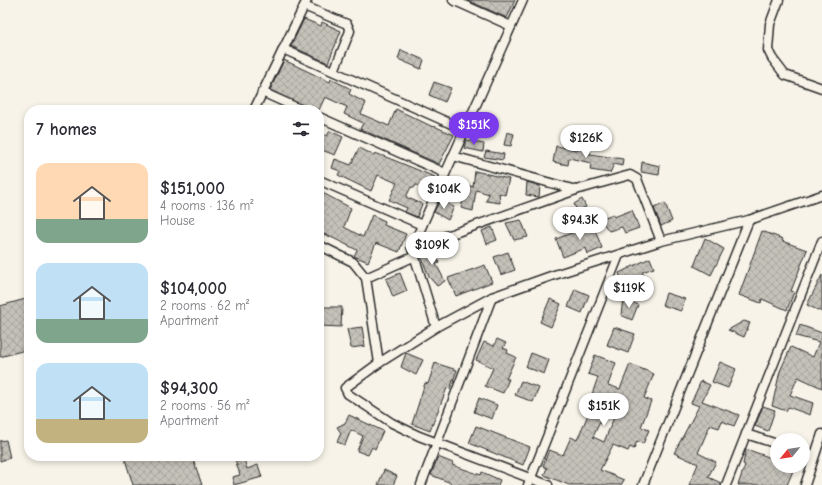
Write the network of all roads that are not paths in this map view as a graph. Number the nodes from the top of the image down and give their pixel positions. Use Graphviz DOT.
graph roads {
  1 [pos="453,0"];
  2 [pos="523,0"];
  3 [pos="779,0"];
  4 [pos="305,3"];
  5 [pos="511,26"];
  6 [pos="283,49"];
  7 [pos="334,71"];
  8 [pos="822,88"];
  9 [pos="262,92"];
  10 [pos="256,105"];
  11 [pos="291,105"];
  12 [pos="324,120"];
  13 [pos="465,130"];
  14 [pos="453,156"];
  15 [pos="446,173"];
  16 [pos="324,182"];
  17 [pos="576,190"];
  18 [pos="822,195"];
  19 [pos="749,220"];
  20 [pos="422,226"];
  21 [pos="822,241"];
  22 [pos="661,242"];
  23 [pos="324,248"];
  24 [pos="413,253"];
  25 [pos="619,255"];
  26 [pos="366,278"];
  27 [pos="492,297"];
  28 [pos="436,327"];
  29 [pos="379,363"];
  30 [pos="746,434"];
  31 [pos="822,434"];
  32 [pos="438,442"];
  33 [pos="770,442"];
  34 [pos="817,451"];
  35 [pos="529,482"];
  36 [pos="421,485"];
  37 [pos="548,485"];
  38 [pos="644,485"];
  39 [pos="726,485"];
  40 [pos="805,485"];
  1 -- 5 [label="street"];
  2 -- 5 [label="street"];
  3 -- 8 [label="street"];
  4 -- 6 [label="street"];
  4 -- 7 [label="street"];
  5 -- 13 [label="street"];
  6 -- 7 [label="street"];
  6 -- 9 [label="street"];
  7 -- 13 [label="street"];
  9 -- 10 [label="street"];
  9 -- 11 [label="street"];
  12 -- 15 [label="street"];
  13 -- 14 [label="street"];
  14 -- 15 [label="street"];
  14 -- 17 [label="street"];
  15 -- 20 [label="street"];
  16 -- 20 [label="street"];
  17 -- 22 [label="street"];
  17 -- 24 [label="street"];
  18 -- 19 [label="street"];
  19 -- 22 [label="street"];
  19 -- 38 [label="street"];
  20 -- 24 [label="street"];
  21 -- 30 [label="street"];
  22 -- 25 [label="street"];
  23 -- 26 [label="street"];
  24 -- 26 [label="street"];
  24 -- 28 [label="street"];
  25 -- 27 [label="street"];
  25 -- 35 [label="street"];
  26 -- 29 [label="street"];
  27 -- 28 [label="street"];
  27 -- 32 [label="street"];
  28 -- 29 [label="street"];
  29 -- 32 [label="street"];
  30 -- 33 [label="street"];
  30 -- 39 [label="street"];
  31 -- 34 [label="street"];
  32 -- 35 [label="street"];
  32 -- 36 [label="street"];
  34 -- 40 [label="street"];
  35 -- 37 [label="street"];
}
